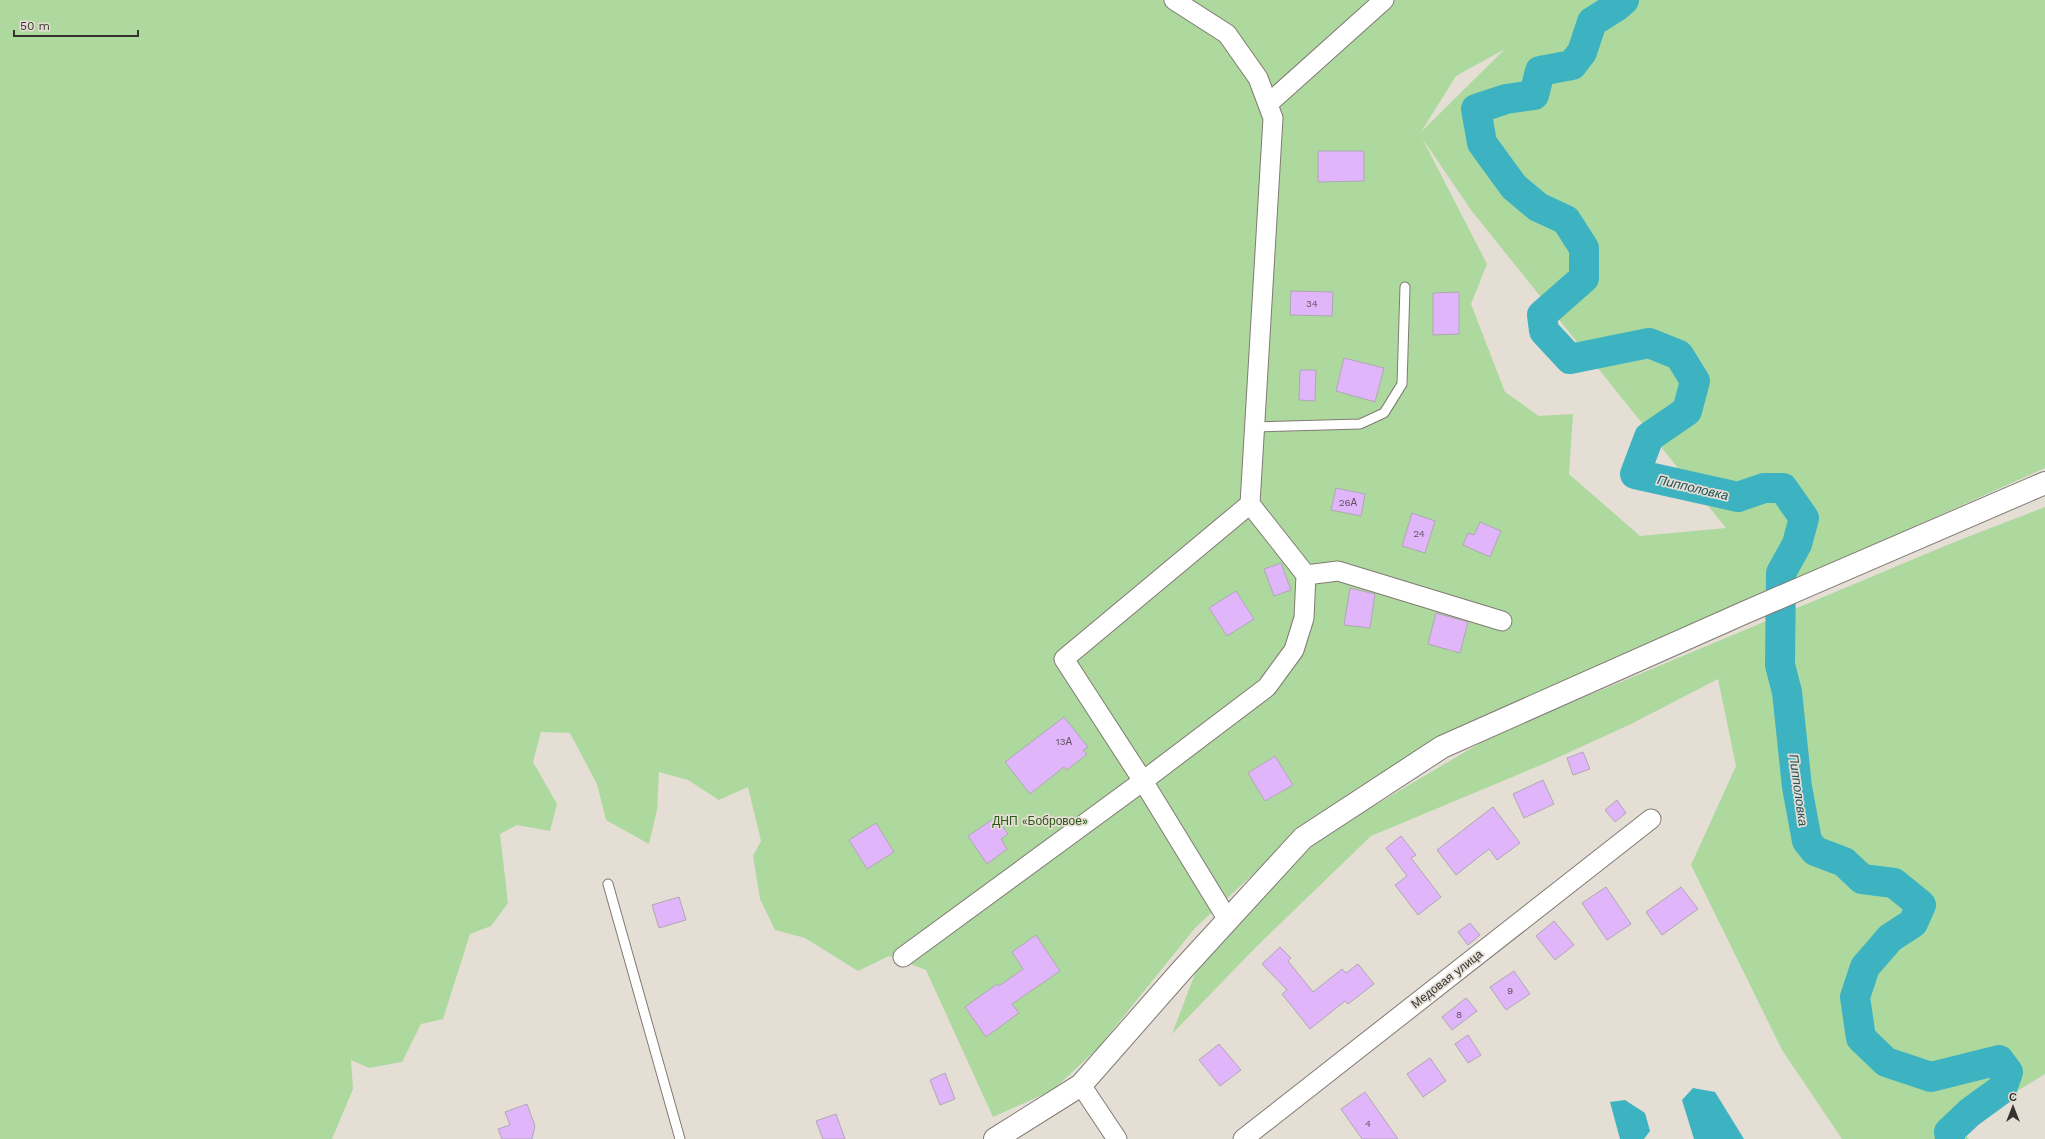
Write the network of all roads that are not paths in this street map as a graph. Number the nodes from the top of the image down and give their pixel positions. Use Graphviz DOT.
graph roads {
  1 [pos="1174,0"];
  2 [pos="1384,0"];
  3 [pos="1268,104"];
  4 [pos="1404,288"];
  5 [pos="1255,427"];
  6 [pos="2045,483"];
  7 [pos="1250,504"];
  8 [pos="1306,575"];
  9 [pos="1502,621"];
  10 [pos="1143,781"];
  11 [pos="1651,819"];
  12 [pos="608,884"];
  13 [pos="1228,920"];
  14 [pos="903,957"];
  15 [pos="1081,1085"];
  16 [pos="680,1139"];
  17 [pos="995,1139"];
  18 [pos="1117,1139"];
  19 [pos="1243,1139"];
  1 -- 3 [label="street"];
  2 -- 3 [label="street"];
  3 -- 5 [label="street"];
  4 -- 5 [label="lane"];
  5 -- 7 [label="street"];
  6 -- 13 [label="main road"];
  7 -- 8 [label="street"];
  7 -- 10 [label="street"];
  8 -- 9 [label="street"];
  8 -- 10 [label="street"];
  10 -- 13 [label="street"];
  10 -- 14 [label="street"];
  11 -- 19 [label="street, Медовая улица"];
  12 -- 16 [label="lane"];
  13 -- 15 [label="main road"];
  15 -- 17 [label="main road"];
  15 -- 18 [label="street"];
}
